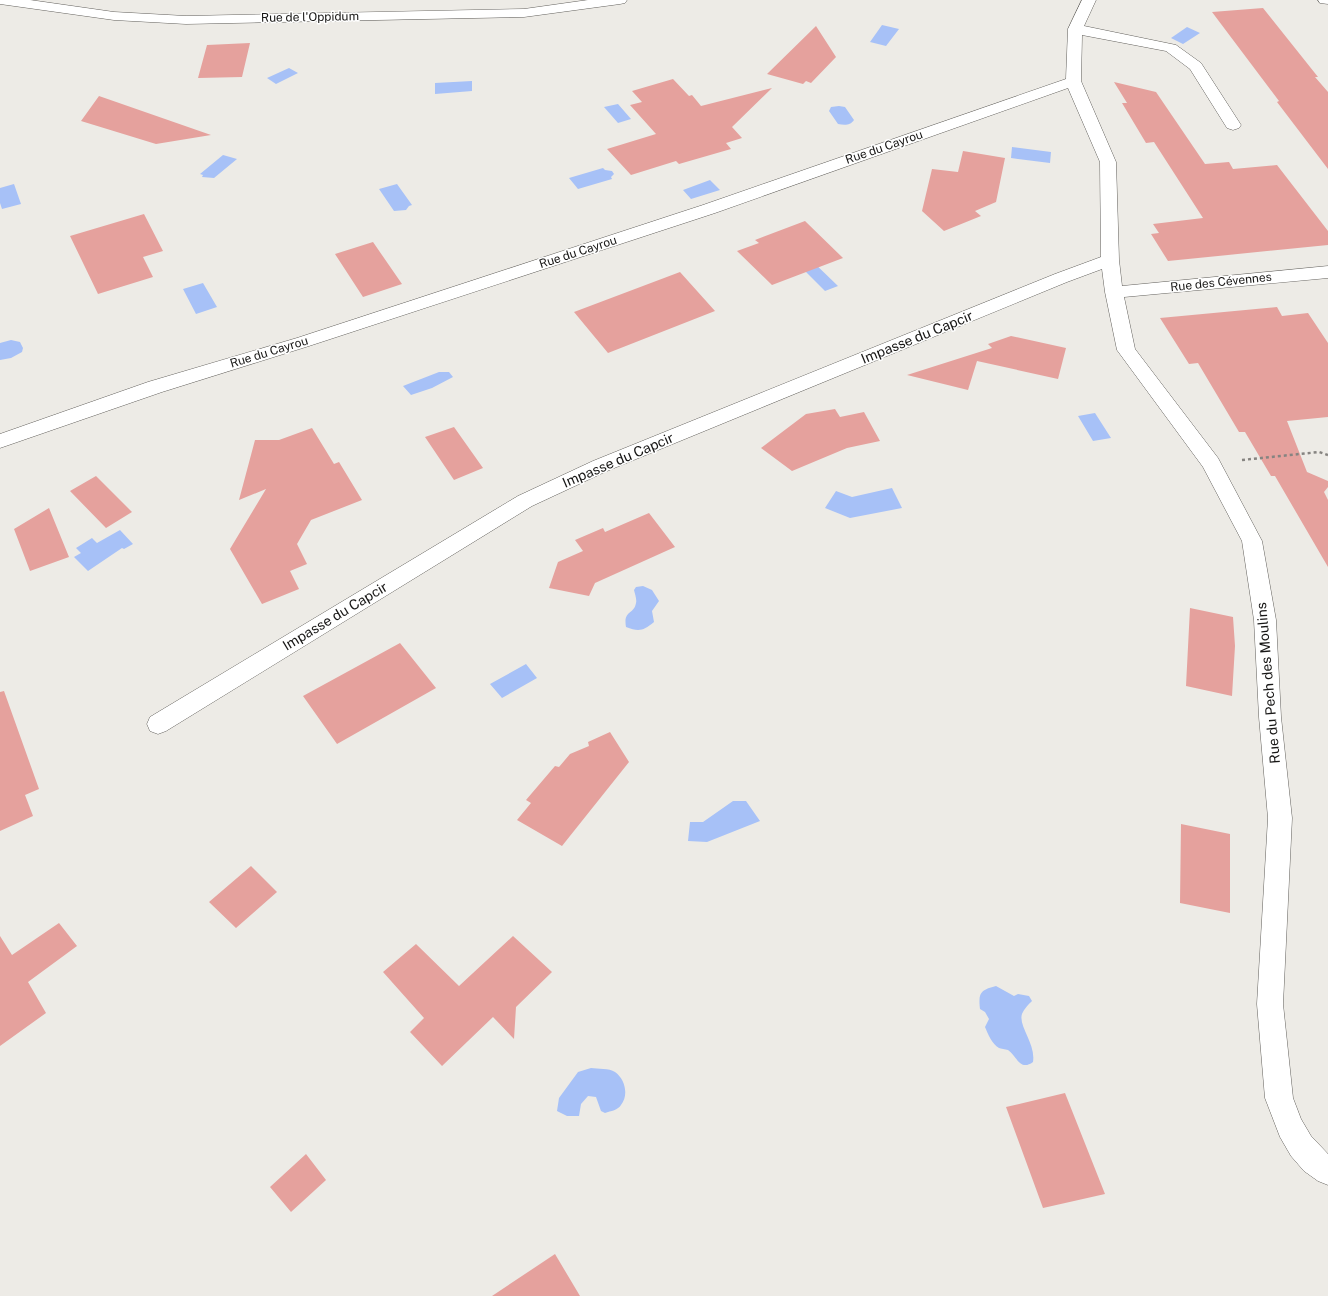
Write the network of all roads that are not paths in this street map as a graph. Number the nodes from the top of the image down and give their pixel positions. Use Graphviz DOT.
graph roads {
  1 [pos="0,0"];
  2 [pos="620,0"];
  3 [pos="1089,0"];
  4 [pos="1325,0"];
  5 [pos="1328,0"];
  6 [pos="1075,29"];
  7 [pos="1073,81"];
  8 [pos="1233,125"];
  9 [pos="1110,260"];
  10 [pos="1328,272"];
  11 [pos="1114,292"];
  12 [pos="0,441"];
  13 [pos="158,724"];
  14 [pos="1328,1171"];
  1 -- 2 [label="street, Rue de l'Oppidum"];
  3 -- 6 [label="street"];
  4 -- 5 [label="street"];
  6 -- 7 [label="street"];
  6 -- 8 [label="street"];
  7 -- 9 [label="street, Rue du Pech des Moulins"];
  7 -- 12 [label="street, Rue du Cayrou"];
  9 -- 11 [label="street, Rue du Pech des Moulins"];
  9 -- 13 [label="street, Impasse du Capcir"];
  10 -- 11 [label="street, Rue des Cévennes"];
  11 -- 14 [label="street, Rue du Pech des Moulins"];
}
